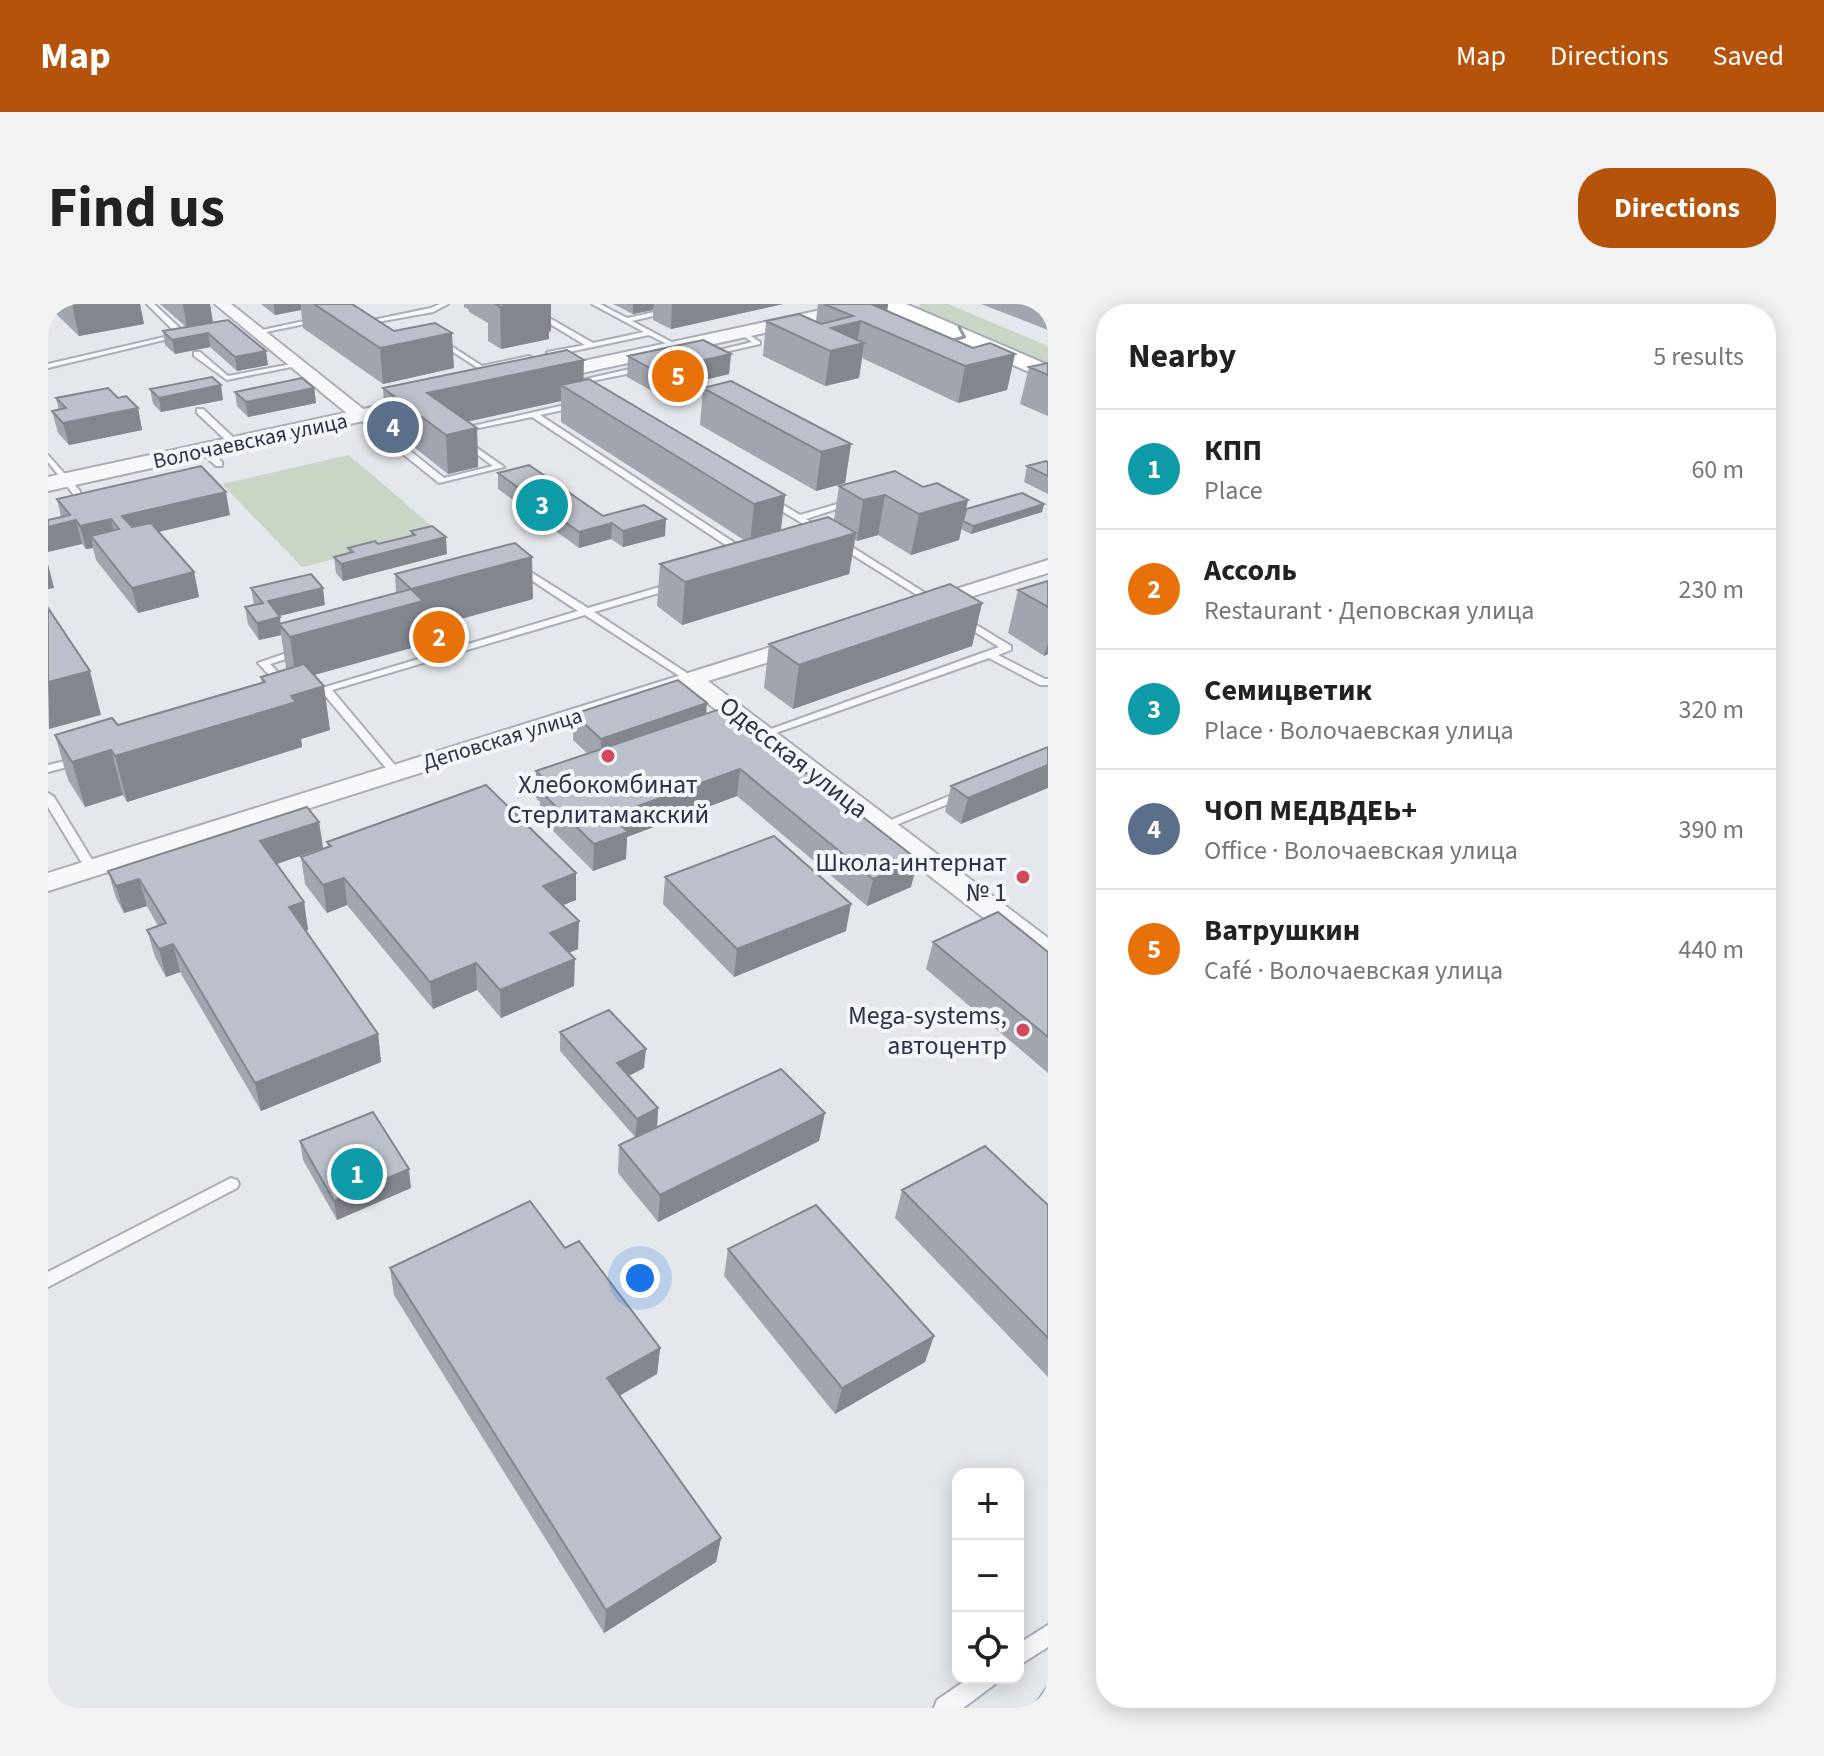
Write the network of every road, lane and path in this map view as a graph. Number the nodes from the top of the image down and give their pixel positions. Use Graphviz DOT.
graph roads {
  1 [pos="150,304"];
  2 [pos="222,304"];
  3 [pos="445,304"];
  4 [pos="520,304"];
  5 [pos="595,304"];
  6 [pos="666,304"];
  7 [pos="701,304"];
  8 [pos="874,304"];
  9 [pos="888,304"];
  10 [pos="676,309"];
  11 [pos="326,319"];
  12 [pos="626,320"];
  13 [pos="247,329"];
  14 [pos="196,333"];
  15 [pos="365,333"];
  16 [pos="743,333"];
  17 [pos="182,334"];
  18 [pos="546,342"];
  19 [pos="591,345"];
  20 [pos="659,352"];
  21 [pos="426,353"];
  22 [pos="197,354"];
  23 [pos="697,356"];
  24 [pos="297,365"];
  25 [pos="48,366"];
  26 [pos="481,368"];
  27 [pos="567,368"];
  28 [pos="1048,373"];
  29 [pos="499,380"];
  30 [pos="591,390"];
  31 [pos="448,397"];
  32 [pos="590,402"];
  33 [pos="200,411"];
  34 [pos="533,414"];
  35 [pos="361,416"];
  36 [pos="234,443"];
  37 [pos="48,457"];
  38 [pos="64,486"];
  39 [pos="760,494"];
  40 [pos="859,501"];
  41 [pos="799,518"];
  42 [pos="743,566"];
  43 [pos="1048,566"];
  44 [pos="498,581"];
  45 [pos="686,582"];
  46 [pos="935,602"];
  47 [pos="585,611"];
  48 [pos="904,612"];
  49 [pos="828,636"];
  50 [pos="308,649"];
  51 [pos="989,654"];
  52 [pos="691,679"];
  53 [pos="1048,682"];
  54 [pos="325,689"];
  55 [pos="311,693"];
  56 [pos="296,698"];
  57 [pos="763,734"];
  58 [pos="92,757"];
  59 [pos="48,769"];
  60 [pos="395,772"];
  61 [pos="979,789"];
  62 [pos="48,797"];
  63 [pos="882,826"];
  64 [pos="91,868"];
  65 [pos="48,882"];
  66 [pos="1048,953"];
  67 [pos="231,1184"];
  68 [pos="48,1280"];
  69 [pos="1048,1635"];
  70 [pos="1024,1652"];
  71 [pos="980,1684"];
  72 [pos="954,1705"];
  1 -- 17 [label="lane"];
  2 -- 13 [label="street"];
  3 -- 15 [label="lane"];
  4 -- 19 [label="lane"];
  5 -- 12 [label="lane"];
  6 -- 10 [label="lane"];
  7 -- 10 [label="lane"];
  8 -- 16 [label="street"];
  9 -- 28 [label="main road, one-way"];
  10 -- 12 [label="lane"];
  11 -- 13 [label="lane"];
  12 -- 20 [label="lane"];
  13 -- 24 [label="street"];
  14 -- 17 [label="lane"];
  16 -- 20 [label="street"];
  16 -- 23 [label="lane"];
  17 -- 25 [label="lane"];
  18 -- 27 [label="lane"];
  19 -- 20 [label="lane"];
  19 -- 27 [label="lane"];
  20 -- 27 [label="street"];
  21 -- 26 [label="lane"];
  22 -- 24 [label="lane"];
  24 -- 35 [label="street"];
  26 -- 27 [label="lane"];
  26 -- 29 [label="lane"];
  27 -- 29 [label="street"];
  27 -- 30 [label="lane"];
  31 -- 35 [label="street, Волочаевская улица"];
  32 -- 34 [label="lane"];
  33 -- 36 [label="lane"];
  34 -- 35 [label="lane"];
  34 -- 42 [label="lane"];
  35 -- 36 [label="street, Волочаевская улица"];
  36 -- 38 [label="street, Волочаевская улица"];
  37 -- 38 [label="lane"];
  39 -- 41 [label="lane"];
  40 -- 41 [label="lane"];
  41 -- 46 [label="lane"];
  43 -- 46 [label="street"];
  44 -- 47 [label="lane"];
  45 -- 47 [label="lane"];
  46 -- 48 [label="street"];
  46 -- 51 [label="lane"];
  47 -- 52 [label="lane"];
  47 -- 54 [label="lane"];
  49 -- 52 [label="street, Деповская улица"];
  50 -- 56 [label="lane"];
  51 -- 53 [label="lane"];
  51 -- 57 [label="lane"];
  52 -- 57 [label="street, Одесская улица"];
  52 -- 60 [label="street, Деповская улица"];
  54 -- 55 [label="lane"];
  54 -- 60 [label="lane"];
  57 -- 63 [label="street, Одесская улица"];
  58 -- 59 [label="lane"];
  60 -- 64 [label="street, Деповская улица"];
  61 -- 63 [label="lane"];
  62 -- 64 [label="lane"];
  63 -- 66 [label="street, Одесская улица"];
  64 -- 65 [label="street, Деповская улица"];
  67 -- 68 [label="lane"];
  69 -- 70 [label="lane"];
  71 -- 72 [label="lane"];
}
